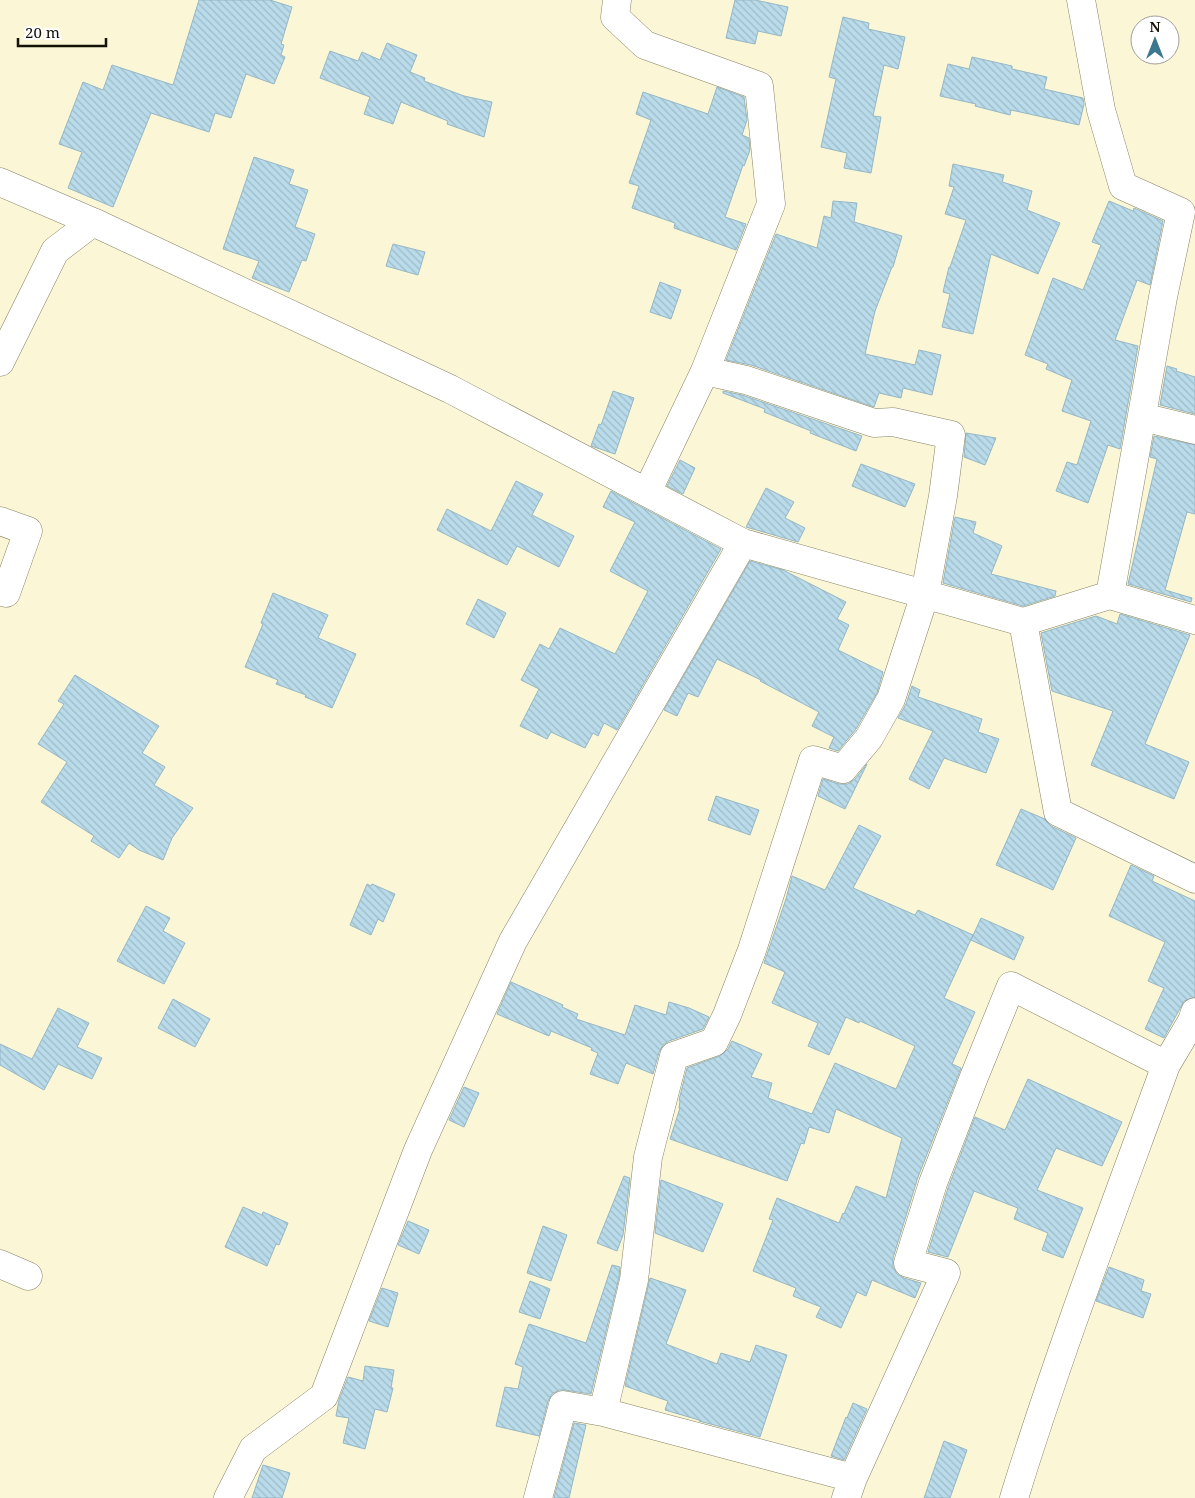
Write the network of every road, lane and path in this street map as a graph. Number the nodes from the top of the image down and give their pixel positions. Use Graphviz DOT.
graph roads {
  1 [pos="617,0"];
  2 [pos="1081,0"];
  3 [pos="0,182"];
  4 [pos="93,222"];
  5 [pos="0,362"];
  6 [pos="705,371"];
  7 [pos="1142,417"];
  8 [pos="1195,430"];
  9 [pos="647,492"];
  10 [pos="0,521"];
  11 [pos="743,543"];
  12 [pos="8,561"];
  13 [pos="925,594"];
  14 [pos="1110,595"];
  15 [pos="2,596"];
  16 [pos="1195,620"];
  17 [pos="1023,622"];
  18 [pos="1195,879"];
  19 [pos="1195,1012"];
  20 [pos="1166,1064"];
  21 [pos="0,1264"];
  22 [pos="28,1276"];
  23 [pos="603,1412"];
  24 [pos="850,1488"];
  25 [pos="228,1498"];
  26 [pos="538,1498"];
  27 [pos="1014,1498"];
  1 -- 6 [label="street"];
  2 -- 7 [label="street"];
  3 -- 4 [label="street"];
  4 -- 5 [label="street"];
  4 -- 9 [label="street"];
  6 -- 9 [label="street"];
  6 -- 13 [label="street"];
  7 -- 8 [label="street"];
  7 -- 14 [label="street"];
  9 -- 11 [label="street"];
  10 -- 12 [label="street"];
  11 -- 13 [label="street"];
  11 -- 25 [label="street"];
  12 -- 15 [label="street"];
  13 -- 17 [label="street"];
  13 -- 23 [label="street"];
  14 -- 16 [label="street"];
  14 -- 17 [label="street"];
  17 -- 18 [label="street"];
  19 -- 20 [label="street"];
  20 -- 24 [label="street"];
  20 -- 27 [label="street"];
  21 -- 22 [label="street"];
  23 -- 24 [label="street"];
  23 -- 26 [label="street"];
}
